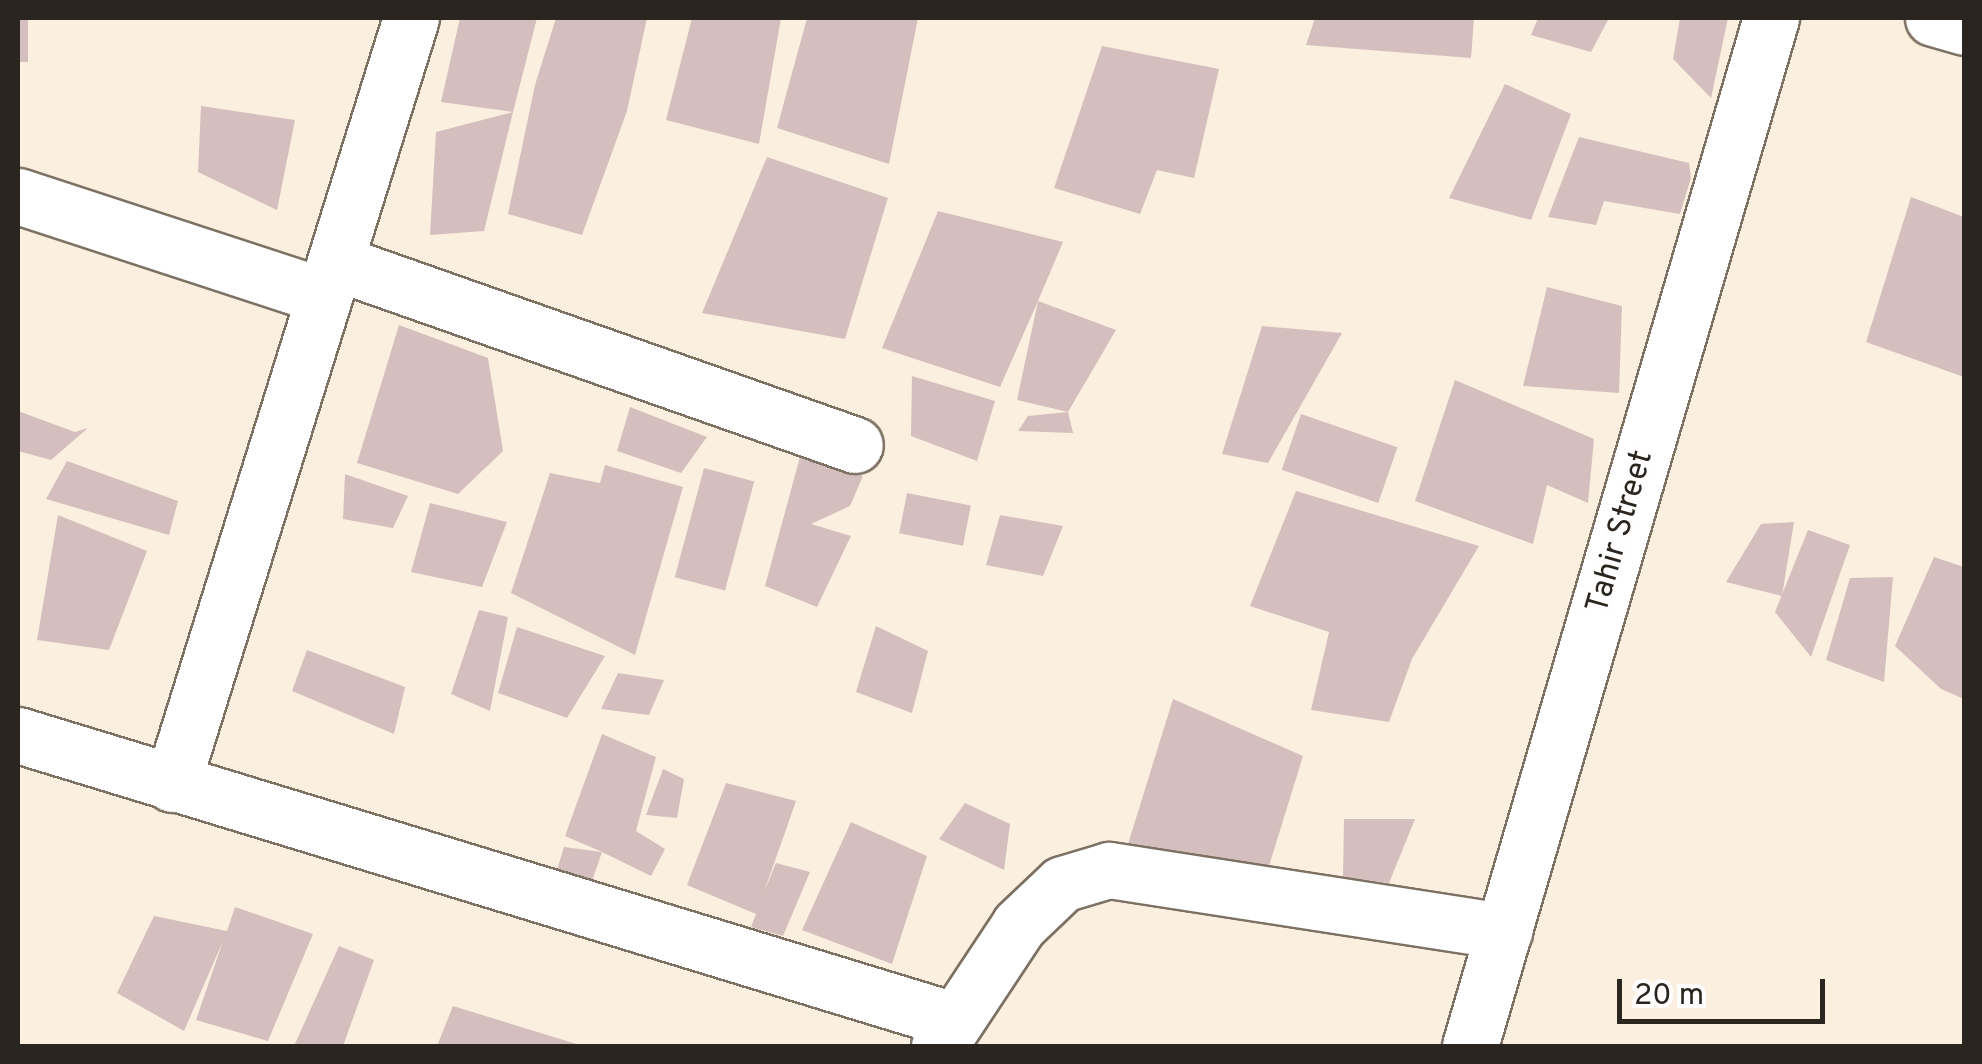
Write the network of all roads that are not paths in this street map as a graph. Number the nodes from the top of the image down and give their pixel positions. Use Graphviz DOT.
graph roads {
  1 [pos="410,18"];
  2 [pos="1771,18"];
  3 [pos="1933,18"];
  4 [pos="1964,27"];
  5 [pos="18,196"];
  6 [pos="329,279"];
  7 [pos="855,445"];
  8 [pos="18,735"];
  9 [pos="172,784"];
  10 [pos="1504,930"];
  11 [pos="946,1033"];
  12 [pos="1470,1046"];
  1 -- 6 [label="street"];
  2 -- 10 [label="street, Tahir Street"];
  3 -- 4 [label="street"];
  5 -- 6 [label="street"];
  6 -- 7 [label="street"];
  6 -- 9 [label="street"];
  8 -- 9 [label="street"];
  9 -- 11 [label="street"];
  10 -- 11 [label="street"];
  10 -- 12 [label="street, Tahir Street"];
}
